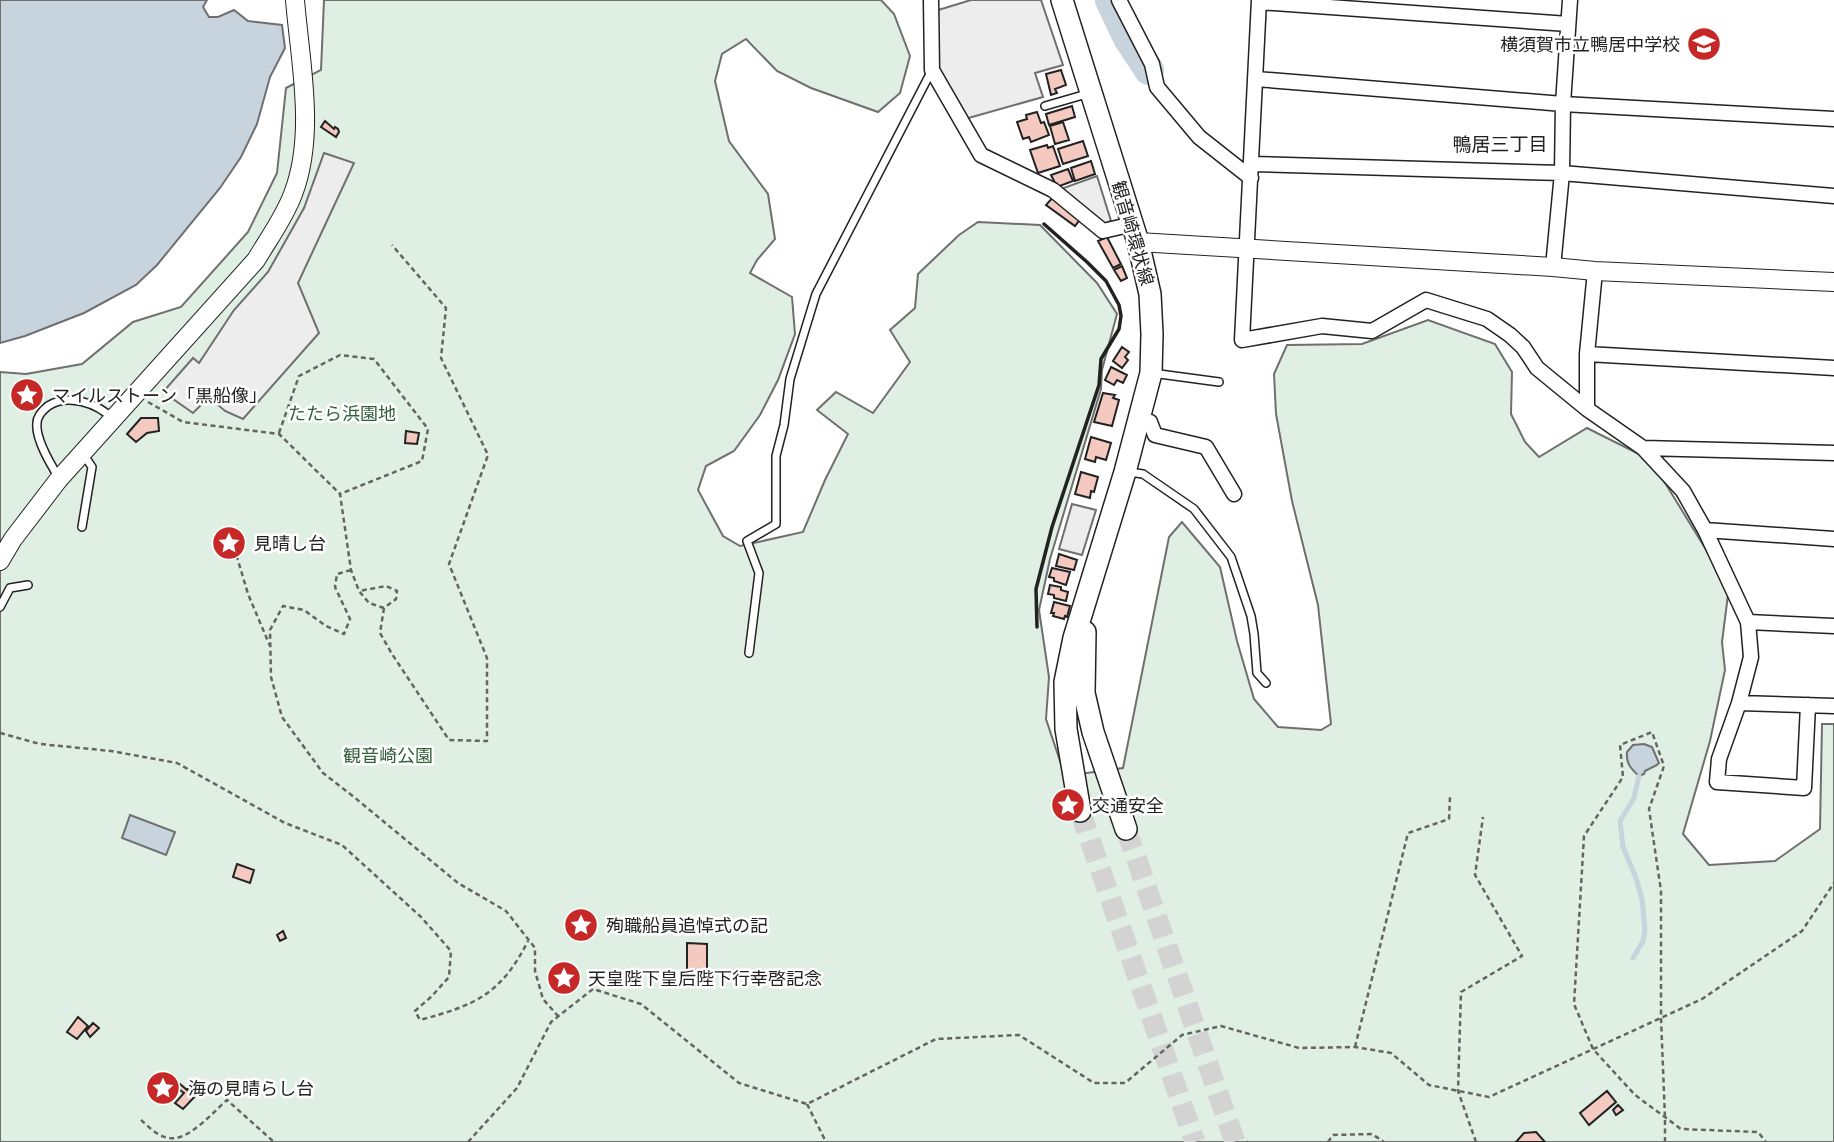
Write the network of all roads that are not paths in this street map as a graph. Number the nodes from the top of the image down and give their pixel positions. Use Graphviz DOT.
graph roads {
  1 [pos="295,0"];
  2 [pos="931,0"];
  3 [pos="1062,0"];
  4 [pos="1119,0"];
  5 [pos="1570,0"];
  6 [pos="1259,1"];
  7 [pos="1569,24"];
  8 [pos="932,70"];
  9 [pos="1256,79"];
  10 [pos="1091,93"];
  11 [pos="1563,104"];
  12 [pos="1045,106"];
  13 [pos="1834,119"];
  14 [pos="1251,171"];
  15 [pos="1562,173"];
  16 [pos="1834,196"];
  17 [pos="1136,233"];
  18 [pos="1247,248"];
  19 [pos="1553,267"];
  20 [pos="1595,271"];
  21 [pos="1834,282"];
  22 [pos="1587,354"];
  23 [pos="1834,368"];
  24 [pos="1151,373"];
  25 [pos="1219,382"];
  26 [pos="1587,409"];
  27 [pos="114,419"];
  28 [pos="1138,420"];
  29 [pos="1643,447"];
  30 [pos="82,453"];
  31 [pos="1834,453"];
  32 [pos="1125,472"];
  33 [pos="60,479"];
  34 [pos="1234,494"];
  35 [pos="82,527"];
  36 [pos="1705,530"];
  37 [pos="1834,539"];
  38 [pos="0,561"];
  39 [pos="28,585"];
  40 [pos="1089,592"];
  41 [pos="0,607"];
  42 [pos="1748,622"];
  43 [pos="1834,626"];
  44 [pos="749,653"];
  45 [pos="1266,683"];
  46 [pos="1738,703"];
  47 [pos="1808,705"];
  48 [pos="1834,706"];
  49 [pos="1080,811"];
  50 [pos="1126,829"];
  1 -- 27 [label="street"];
  2 -- 8 [label="street"];
  3 -- 10 [label="main road, 観音崎環状線"];
  4 -- 14 [label="street"];
  5 -- 7 [label="street"];
  6 -- 7 [label="street"];
  6 -- 9 [label="street"];
  7 -- 11 [label="street"];
  8 -- 17 [label="street"];
  8 -- 44 [label="lane"];
  9 -- 11 [label="street"];
  9 -- 14 [label="street"];
  10 -- 12 [label="lane"];
  10 -- 17 [label="main road, 観音崎環状線"];
  11 -- 13 [label="street"];
  11 -- 15 [label="street"];
  14 -- 15 [label="street"];
  14 -- 18 [label="street"];
  15 -- 16 [label="street"];
  15 -- 19 [label="street"];
  17 -- 18 [label="street"];
  17 -- 24 [label="main road, 観音崎環状線"];
  18 -- 19 [label="street"];
  18 -- 26 [label="street"];
  19 -- 20 [label="street"];
  20 -- 21 [label="street"];
  20 -- 22 [label="street"];
  22 -- 23 [label="street"];
  22 -- 26 [label="street"];
  24 -- 25 [label="lane"];
  24 -- 28 [label="main road, 観音崎環状線"];
  26 -- 29 [label="street"];
  27 -- 30 [label="street"];
  27 -- 33 [label="lane"];
  28 -- 32 [label="main road, 観音崎環状線"];
  28 -- 34 [label="street"];
  29 -- 31 [label="street"];
  29 -- 36 [label="street"];
  30 -- 33 [label="street"];
  30 -- 35 [label="lane"];
  32 -- 40 [label="main road, 観音崎環状線"];
  32 -- 45 [label="lane"];
  33 -- 38 [label="street"];
  36 -- 37 [label="street"];
  36 -- 42 [label="street"];
  39 -- 41 [label="lane"];
  40 -- 49 [label="main road, 観音崎環状線"];
  40 -- 50 [label="main road, 観音崎環状線"];
  42 -- 43 [label="street"];
  42 -- 46 [label="street"];
  46 -- 47 [label="street"];
  46 -- 47 [label="street"];
  47 -- 48 [label="street"];
}
